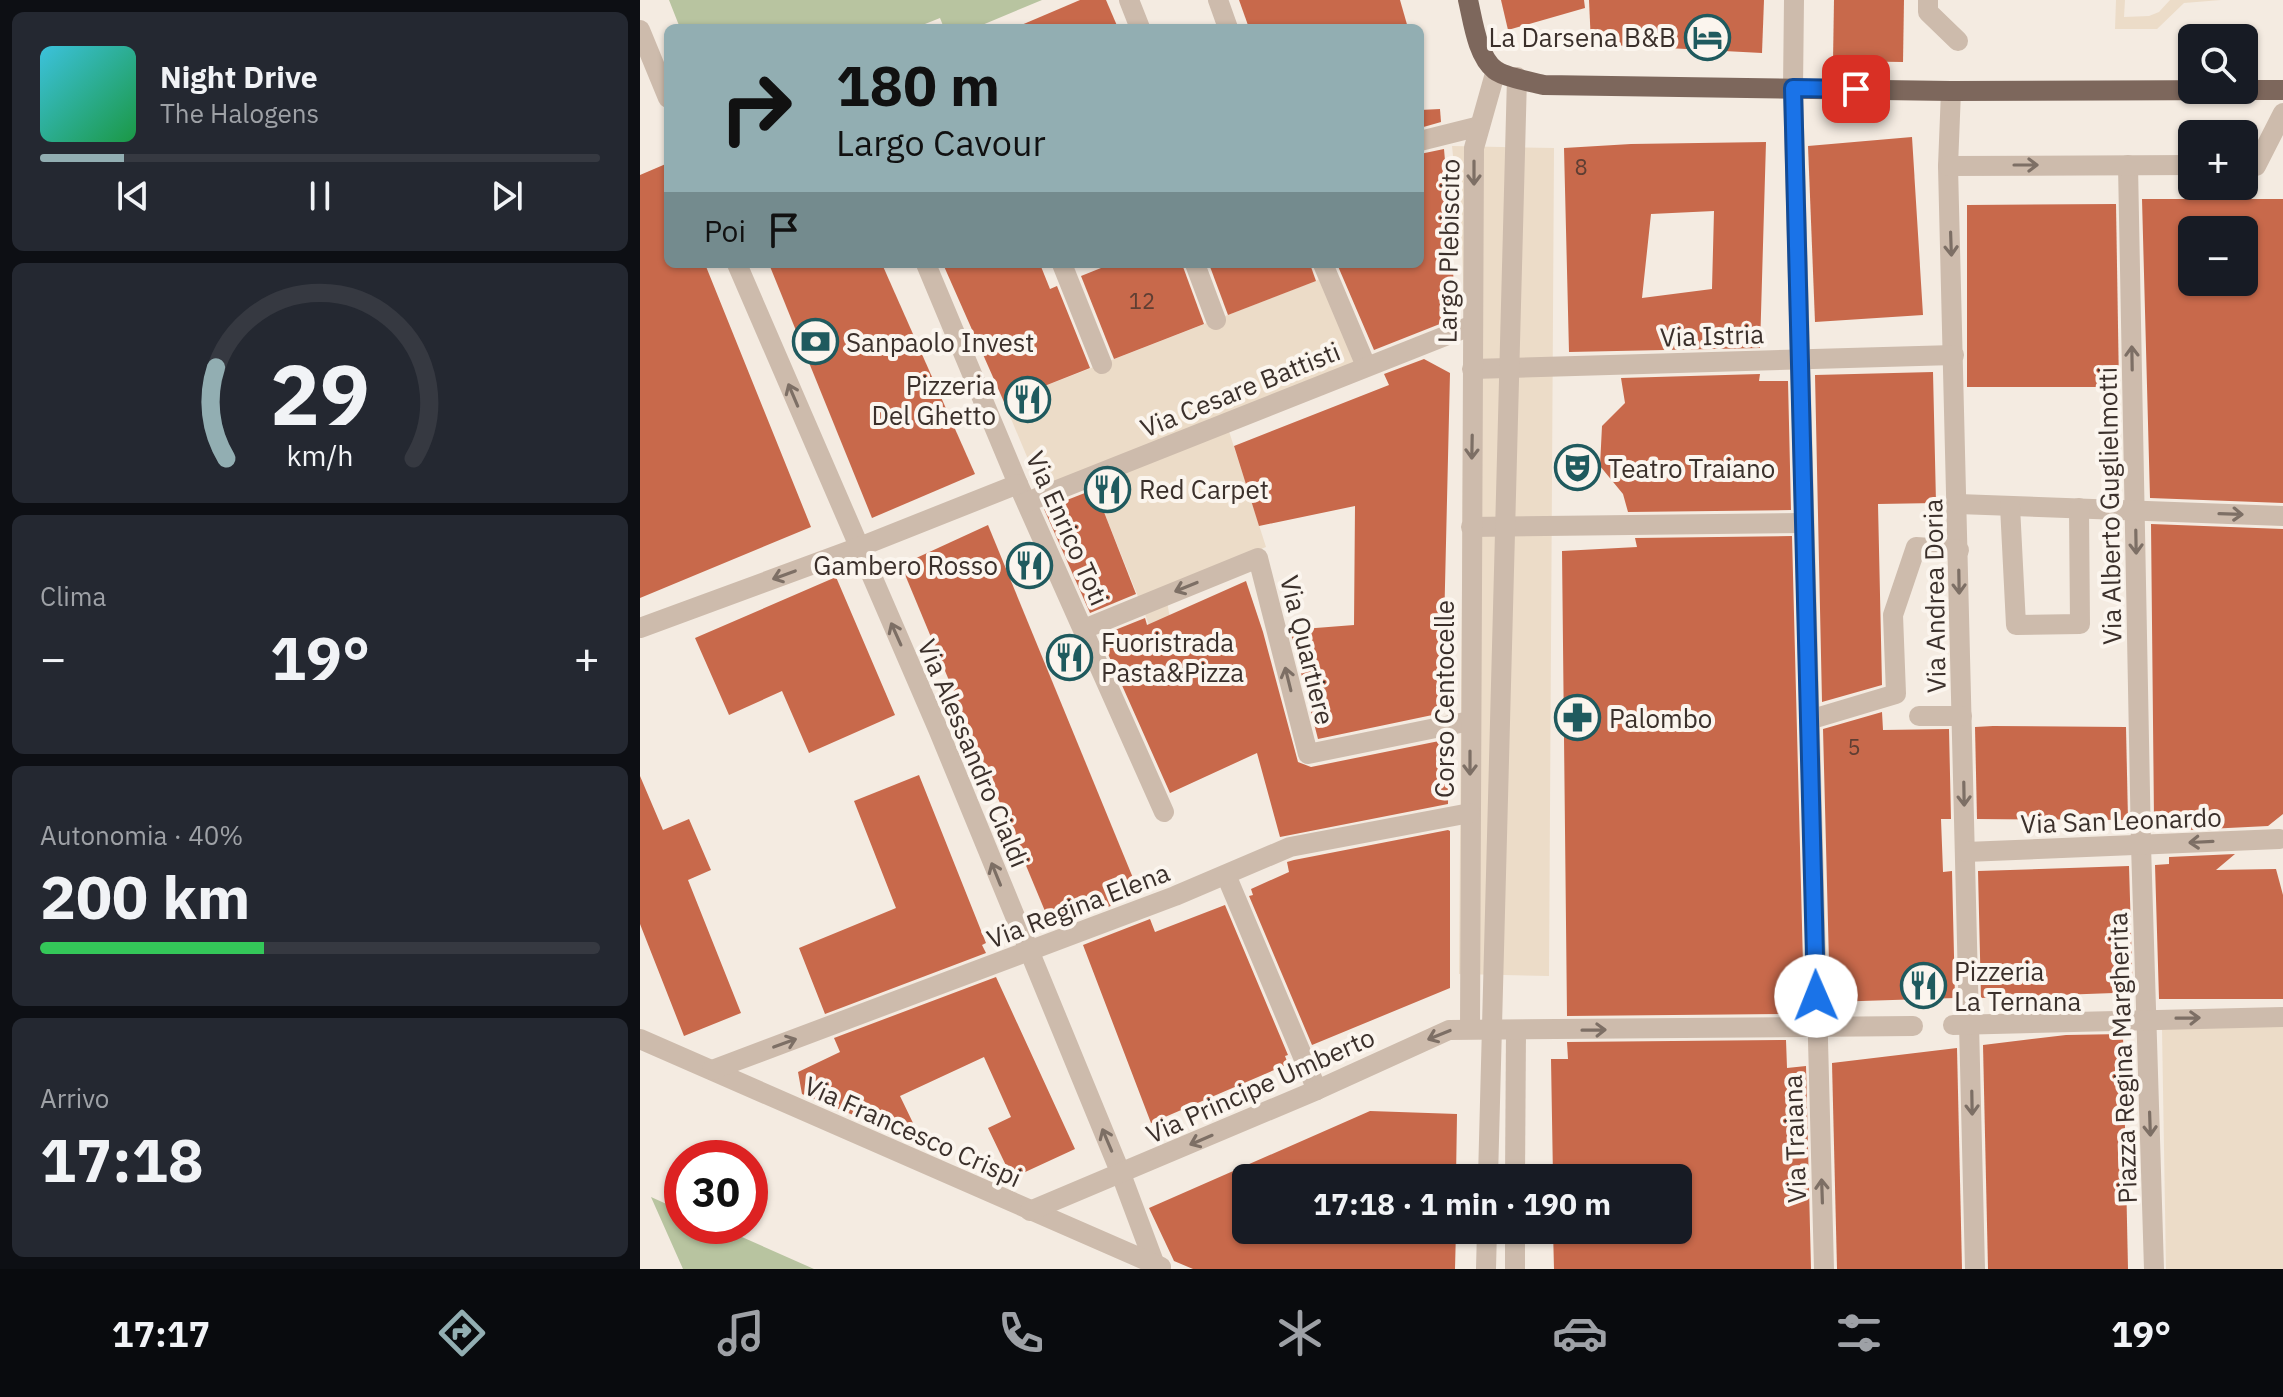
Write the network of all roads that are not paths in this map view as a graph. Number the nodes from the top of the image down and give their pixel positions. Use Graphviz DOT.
graph roads {
  1 [pos="1129,0"];
  2 [pos="1218,0"];
  3 [pos="1468,0"];
  4 [pos="1794,0"];
  5 [pos="1928,0"];
  6 [pos="1138,24"];
  7 [pos="1227,24"];
  8 [pos="640,30"];
  9 [pos="1958,41"];
  10 [pos="1496,70"];
  11 [pos="1517,77"];
  12 [pos="664,88"];
  13 [pos="1793,88"];
  14 [pos="2178,90"];
  15 [pos="2258,90"];
  16 [pos="2283,90"];
  17 [pos="1951,91"];
  18 [pos="2283,113"];
  19 [pos="1480,126"];
  20 [pos="1424,140"];
  21 [pos="2258,162"];
  22 [pos="2128,165"];
  23 [pos="2178,165"];
  24 [pos="1948,166"];
  25 [pos="739,268"];
  26 [pos="928,268"];
  27 [pos="1064,268"];
  28 [pos="1196,268"];
  29 [pos="1325,268"];
  30 [pos="1216,320"];
  31 [pos="1473,325"];
  32 [pos="1954,355"];
  33 [pos="1800,359"];
  34 [pos="1102,364"];
  35 [pos="1366,366"];
  36 [pos="1509,367"];
  37 [pos="1472,369"];
  38 [pos="1022,493"];
  39 [pos="1958,504"];
  40 [pos="2010,506"];
  41 [pos="2079,508"];
  42 [pos="2135,510"];
  43 [pos="2283,516"];
  44 [pos="1804,523"];
  45 [pos="1471,527"];
  46 [pos="1505,527"];
  47 [pos="857,548"];
  48 [pos="1959,550"];
  49 [pos="640,628"];
  50 [pos="1084,629"];
  51 [pos="1919,716"];
  52 [pos="1962,716"];
  53 [pos="1809,720"];
  54 [pos="1470,721"];
  55 [pos="1164,812"];
  56 [pos="1470,813"];
  57 [pos="2282,840"];
  58 [pos="2141,845"];
  59 [pos="1966,852"];
  60 [pos="1226,875"];
  61 [pos="1028,952"];
  62 [pos="2283,1017"];
  63 [pos="2147,1018"];
  64 [pos="1962,1025"];
  65 [pos="1913,1026"];
  66 [pos="1817,1027"];
  67 [pos="1470,1029"];
  68 [pos="1492,1030"];
  69 [pos="1516,1030"];
  70 [pos="640,1039"];
  71 [pos="712,1070"];
  72 [pos="1317,1090"];
  73 [pos="1488,1164"];
  74 [pos="1515,1164"];
  75 [pos="1121,1174"];
  76 [pos="1030,1211"];
  77 [pos="1487,1244"];
  78 [pos="1515,1244"];
  79 [pos="1160,1267"];
  80 [pos="1486,1269"];
  81 [pos="1515,1269"];
  82 [pos="1824,1269"];
  83 [pos="1975,1269"];
  84 [pos="2154,1269"];
  1 -- 6 [label="street"];
  2 -- 7 [label="street"];
  3 -- 10 [label="main road"];
  4 -- 13 [label="street, Via Traiana"];
  5 -- 9 [label="street"];
  8 -- 12 [label="street"];
  10 -- 11 [label="main road"];
  10 -- 19 [label="street, Largo Plebiscito"];
  11 -- 13 [label="main road"];
  11 -- 36 [label="street"];
  13 -- 17 [label="main road"];
  13 -- 33 [label="street, Via Traiana"];
  14 -- 17 [label="main road"];
  15 -- 16 [label="main road"];
  17 -- 24 [label="street, Via Andrea Doria"];
  18 -- 21 [label="street"];
  19 -- 20 [label="street"];
  19 -- 31 [label="street, Largo Plebiscito, one-way"];
  22 -- 23 [label="street"];
  24 -- 22 [label="street, one-way"];
  42 -- 22 [label="street, Via Alberto Guglielmotti, one-way"];
  24 -- 32 [label="street, Via Andrea Doria, one-way"];
  47 -- 25 [label="street, Via Alessandro Cialdi, one-way"];
  26 -- 38 [label="street, Via Enrico Toti"];
  27 -- 34 [label="street"];
  28 -- 30 [label="street"];
  29 -- 35 [label="street"];
  31 -- 35 [label="street, Via Cesare Battisti"];
  31 -- 37 [label="street, Largo Plebiscito"];
  32 -- 33 [label="street, Via Istria"];
  32 -- 39 [label="street, Via Andrea Doria"];
  33 -- 36 [label="street, Via Istria"];
  33 -- 44 [label="street, Via Traiana"];
  35 -- 38 [label="street, Via Cesare Battisti"];
  36 -- 37 [label="street, Via Istria"];
  36 -- 46 [label="street"];
  37 -- 45 [label="street, Corso Centocelle, one-way"];
  38 -- 47 [label="street, Via Cesare Battisti"];
  38 -- 50 [label="street, Via Enrico Toti"];
  39 -- 40 [label="street"];
  39 -- 48 [label="street, Via Andrea Doria"];
  40 -- 41 [label="street"];
  40 -- 41 [label="street"];
  41 -- 42 [label="street"];
  42 -- 43 [label="street, one-way"];
  42 -- 58 [label="street, Via Alberto Guglielmotti, one-way"];
  44 -- 46 [label="street"];
  44 -- 53 [label="street, Via Traiana"];
  45 -- 46 [label="street"];
  45 -- 54 [label="street, Corso Centocelle"];
  46 -- 68 [label="street"];
  47 -- 49 [label="street, Via Cesare Battisti, one-way"];
  61 -- 47 [label="street, Via Alessandro Cialdi, one-way"];
  48 -- 52 [label="street, Via Andrea Doria, one-way"];
  48 -- 53 [label="street"];
  54 -- 50 [label="street, Via Quartiere, one-way"];
  50 -- 55 [label="street, Via Enrico Toti"];
  51 -- 52 [label="street"];
  52 -- 59 [label="street, Via Andrea Doria, one-way"];
  53 -- 66 [label="street, Via Traiana"];
  54 -- 56 [label="street, Corso Centocelle, one-way"];
  56 -- 60 [label="street, Via Regina Elena"];
  56 -- 67 [label="street, Corso Centocelle"];
  57 -- 58 [label="street, Via San Leonardo, one-way"];
  58 -- 59 [label="street, Via San Leonardo"];
  58 -- 63 [label="street, Piazza Regina Margherita"];
  59 -- 64 [label="street, Via Andrea Doria"];
  60 -- 61 [label="street, Via Regina Elena"];
  60 -- 72 [label="street"];
  71 -- 61 [label="street, Via Regina Elena, one-way"];
  75 -- 61 [label="street, Via Alessandro Cialdi, one-way"];
  63 -- 62 [label="street, one-way"];
  63 -- 64 [label="street"];
  63 -- 84 [label="street, Piazza Regina Margherita, one-way"];
  64 -- 83 [label="street, Via Andrea Doria, one-way"];
  65 -- 66 [label="street, Via Principe Umberto"];
  69 -- 66 [label="street, Via Principe Umberto, one-way"];
  82 -- 66 [label="street, Via Traiana, one-way"];
  67 -- 68 [label="street, Via Principe Umberto"];
  67 -- 72 [label="street, Via Principe Umberto, one-way"];
  68 -- 69 [label="street, Via Principe Umberto"];
  68 -- 73 [label="street"];
  69 -- 74 [label="street"];
  70 -- 71 [label="street, Via Francesco Crispi"];
  71 -- 76 [label="street, Via Francesco Crispi"];
  72 -- 75 [label="street, Via Principe Umberto, one-way"];
  75 -- 76 [label="street, Via Principe Umberto"];
  75 -- 79 [label="street, Via Alessandro Cialdi"];
  76 -- 79 [label="street, Via Francesco Crispi"];
  77 -- 80 [label="street"];
  78 -- 81 [label="street"];
}
